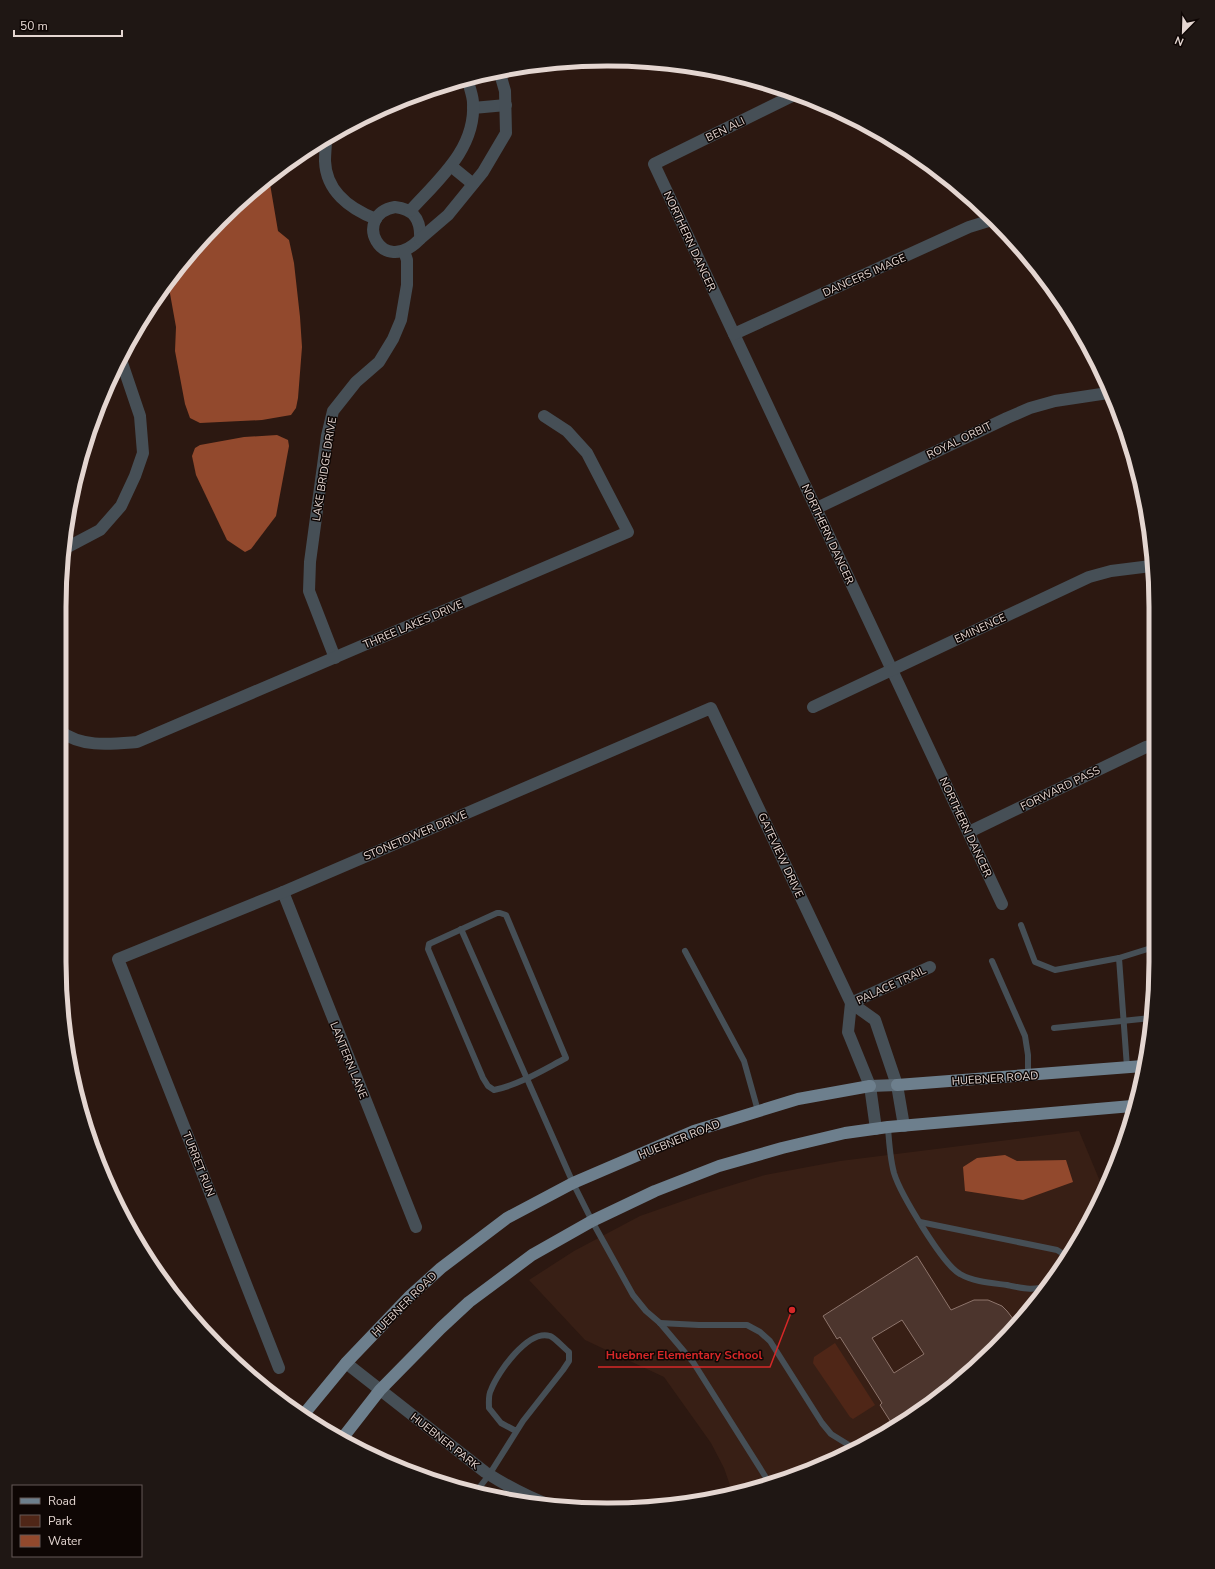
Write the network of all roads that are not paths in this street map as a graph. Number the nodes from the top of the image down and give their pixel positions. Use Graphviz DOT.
graph roads {
  1 [pos="501,76"];
  2 [pos="469,84"];
  3 [pos="789,98"];
  4 [pos="506,106"];
  5 [pos="473,108"];
  6 [pos="326,146"];
  7 [pos="654,164"];
  8 [pos="452,166"];
  9 [pos="473,184"];
  10 [pos="410,211"];
  11 [pos="376,219"];
  12 [pos="987,222"];
  13 [pos="420,239"];
  14 [pos="404,251"];
  15 [pos="734,334"];
  16 [pos="123,366"];
  17 [pos="1105,393"];
  18 [pos="544,416"];
  19 [pos="817,508"];
  20 [pos="70,546"];
  21 [pos="1147,567"];
  22 [pos="335,658"];
  23 [pos="892,670"];
  24 [pos="813,707"];
  25 [pos="711,708"];
  26 [pos="66,735"];
  27 [pos="1149,747"];
  28 [pos="968,832"];
  29 [pos="283,892"];
  30 [pos="1002,904"];
  31 [pos="1021,925"];
  32 [pos="461,929"];
  33 [pos="1149,949"];
  34 [pos="685,951"];
  35 [pos="1120,958"];
  36 [pos="118,959"];
  37 [pos="992,961"];
  38 [pos="930,967"];
  39 [pos="851,1003"];
  40 [pos="1146,1019"];
  41 [pos="1124,1021"];
  42 [pos="1054,1028"];
  43 [pos="1139,1066"];
  44 [pos="1126,1067"];
  45 [pos="1028,1075"];
  46 [pos="526,1078"];
  47 [pos="897,1084"];
  48 [pos="870,1086"];
  49 [pos="1130,1106"];
  50 [pos="758,1110"];
  51 [pos="904,1126"];
  52 [pos="882,1128"];
  53 [pos="573,1183"];
  54 [pos="592,1221"];
  55 [pos="920,1222"];
  56 [pos="416,1227"];
  57 [pos="1063,1254"];
  58 [pos="1039,1288"];
  59 [pos="660,1323"];
  60 [pos="346,1363"];
  61 [pos="280,1368"];
  62 [pos="380,1390"];
  63 [pos="306,1411"];
  64 [pos="516,1432"];
  65 [pos="345,1435"];
  66 [pos="850,1446"];
  67 [pos="489,1475"];
  68 [pos="767,1479"];
  69 [pos="479,1488"];
  70 [pos="527,1497"];
  1 -- 4 [label="street"];
  2 -- 5 [label="street"];
  3 -- 7 [label="street, BEN ALI"];
  4 -- 5 [label="street"];
  4 -- 9 [label="street"];
  5 -- 8 [label="street"];
  6 -- 11 [label="street"];
  7 -- 15 [label="street, NORTHERN DANCER"];
  8 -- 9 [label="street"];
  8 -- 10 [label="street"];
  9 -- 13 [label="street"];
  10 -- 11 [label="street"];
  10 -- 13 [label="street"];
  11 -- 14 [label="street"];
  12 -- 15 [label="street, DANCERS IMAGE"];
  13 -- 14 [label="street"];
  14 -- 22 [label="street, LAKE BRIDGE DRIVE"];
  15 -- 19 [label="street, NORTHERN DANCER"];
  16 -- 20 [label="street"];
  17 -- 19 [label="street, ROYAL ORBIT"];
  18 -- 22 [label="street, THREE LAKES DRIVE"];
  19 -- 23 [label="street, NORTHERN DANCER"];
  21 -- 23 [label="street, EMINENCE"];
  22 -- 26 [label="street, THREE LAKES DRIVE"];
  23 -- 24 [label="street, EMINENCE"];
  23 -- 28 [label="street, NORTHERN DANCER"];
  25 -- 29 [label="street, STONETOWER DRIVE"];
  25 -- 39 [label="street, GATEVIEW DRIVE"];
  27 -- 28 [label="street, FORWARD PASS"];
  28 -- 30 [label="street, NORTHERN DANCER"];
  29 -- 36 [label="street, STONETOWER DRIVE"];
  29 -- 56 [label="street, LANTERN LANE"];
  31 -- 35 [label="lane"];
  32 -- 46 [label="lane"];
  32 -- 46 [label="lane"];
  32 -- 46 [label="lane"];
  33 -- 35 [label="lane"];
  34 -- 50 [label="lane"];
  35 -- 41 [label="lane"];
  36 -- 61 [label="street, TURRET RUN"];
  37 -- 45 [label="lane"];
  38 -- 39 [label="street, PALACE TRAIL"];
  39 -- 47 [label="street, GATEVIEW DRIVE"];
  39 -- 48 [label="street"];
  40 -- 41 [label="lane"];
  41 -- 42 [label="lane"];
  41 -- 44 [label="lane"];
  43 -- 44 [label="main road, HUEBNER ROAD"];
  44 -- 45 [label="main road, HUEBNER ROAD"];
  45 -- 47 [label="main road, HUEBNER ROAD"];
  46 -- 53 [label="lane"];
  47 -- 48 [label="main road, HUEBNER ROAD"];
  47 -- 51 [label="street, GATEVIEW DRIVE"];
  48 -- 50 [label="main road, HUEBNER ROAD"];
  48 -- 52 [label="street"];
  49 -- 51 [label="main road"];
  50 -- 53 [label="main road, HUEBNER ROAD"];
  51 -- 52 [label="main road"];
  52 -- 54 [label="main road"];
  52 -- 55 [label="lane"];
  53 -- 54 [label="lane"];
  53 -- 60 [label="main road, HUEBNER ROAD"];
  54 -- 59 [label="lane"];
  54 -- 62 [label="main road"];
  55 -- 57 [label="lane"];
  55 -- 58 [label="lane"];
  59 -- 66 [label="lane"];
  59 -- 68 [label="lane"];
  60 -- 62 [label="street, HUEBNER PARK"];
  60 -- 63 [label="main road, HUEBNER ROAD"];
  62 -- 65 [label="main road"];
  62 -- 67 [label="street, HUEBNER PARK"];
  64 -- 64 [label="lane"];
  64 -- 67 [label="lane"];
  67 -- 69 [label="lane"];
  67 -- 70 [label="street, HUEBNER PARK"];
}
